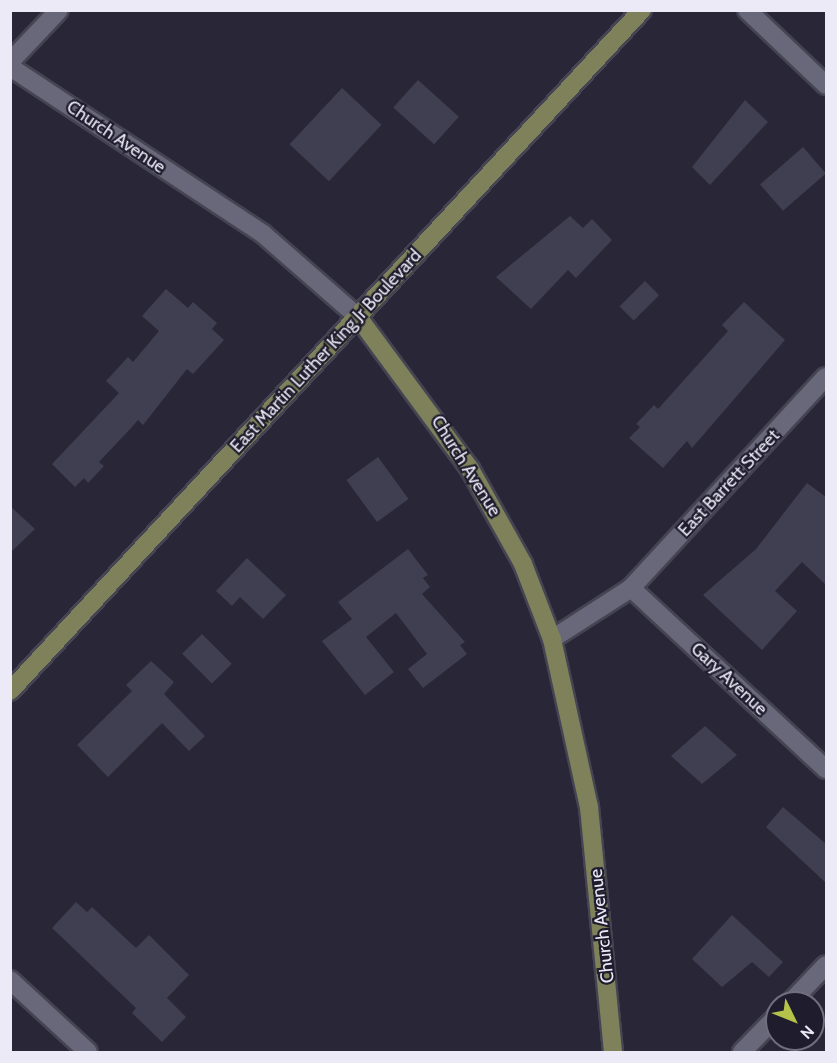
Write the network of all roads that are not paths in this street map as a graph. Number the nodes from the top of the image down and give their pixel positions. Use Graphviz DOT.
graph roads {
  1 [pos="59,10"];
  2 [pos="642,10"];
  3 [pos="747,10"];
  4 [pos="10,64"];
  5 [pos="826,85"];
  6 [pos="358,317"];
  7 [pos="826,377"];
  8 [pos="631,588"];
  9 [pos="552,639"];
  10 [pos="10,692"];
  11 [pos="826,770"];
  12 [pos="826,965"];
  13 [pos="10,980"];
  14 [pos="801,991"];
  15 [pos="765,1029"];
  16 [pos="88,1053"];
  17 [pos="613,1053"];
  18 [pos="742,1053"];
  1 -- 4 [label="street"];
  2 -- 6 [label="main road, East Martin Luther King Jr Boulevard"];
  3 -- 5 [label="street"];
  4 -- 6 [label="street, Church Avenue"];
  6 -- 9 [label="main road, Church Avenue"];
  6 -- 10 [label="main road, East Martin Luther King Jr Boulevard"];
  7 -- 8 [label="street, East Barrett Street"];
  8 -- 9 [label="street, East Barrett Street"];
  8 -- 11 [label="street, Gary Avenue"];
  9 -- 17 [label="main road, Church Avenue"];
  12 -- 14 [label="street"];
  13 -- 16 [label="street"];
  15 -- 18 [label="street"];
}
